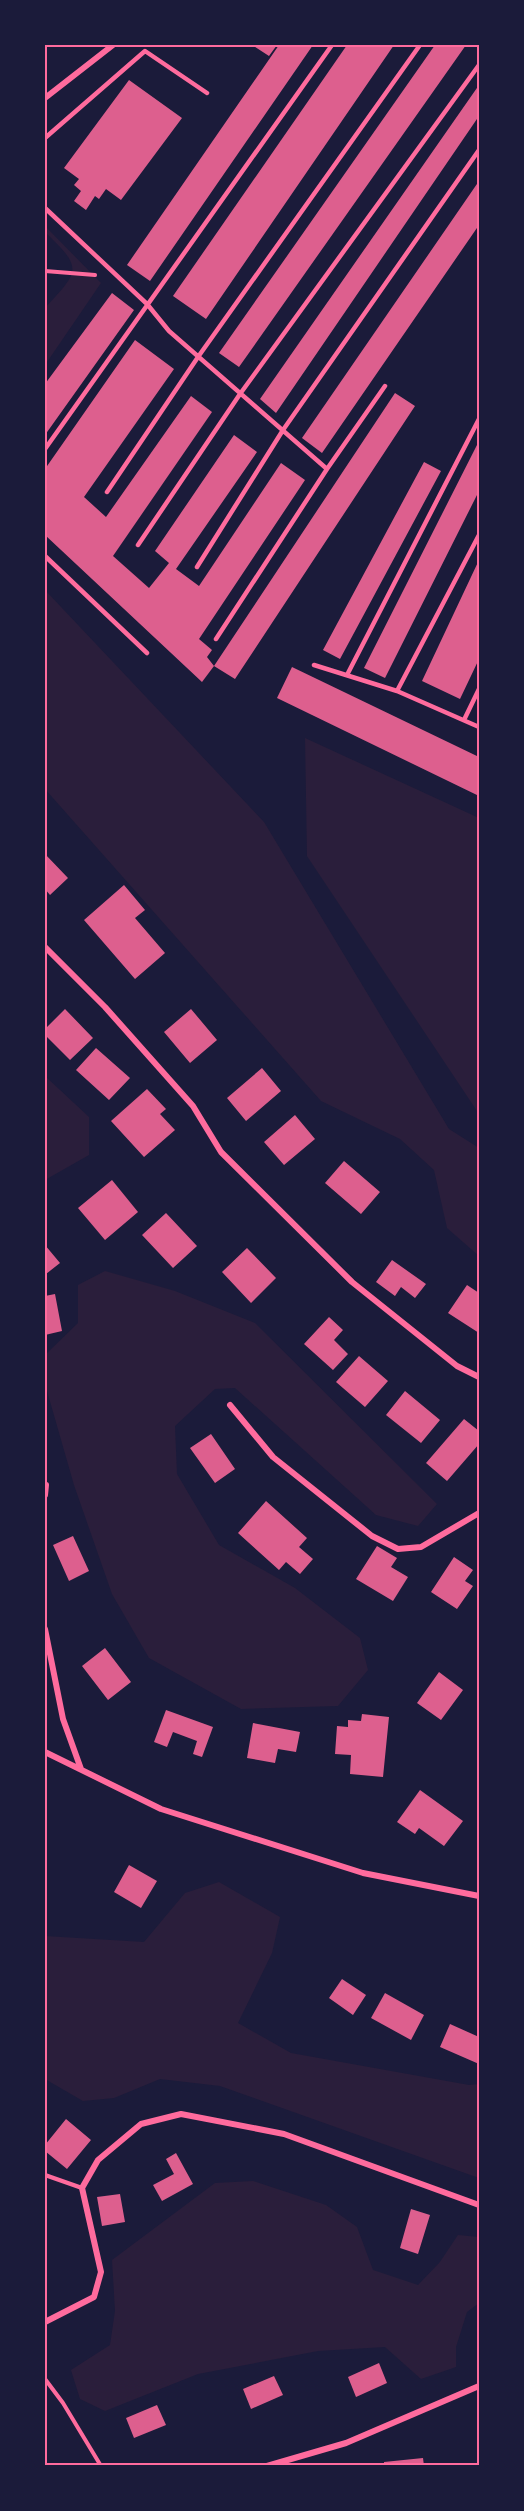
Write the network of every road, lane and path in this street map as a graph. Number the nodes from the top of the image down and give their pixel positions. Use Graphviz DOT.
graph roads {
  1 [pos="112,45"];
  2 [pos="332,45"];
  3 [pos="420,45"];
  4 [pos="479,65"];
  5 [pos="207,93"];
  6 [pos="45,98"];
  7 [pos="45,138"];
  8 [pos="479,150"];
  9 [pos="45,208"];
  10 [pos="108,267"];
  11 [pos="45,271"];
  12 [pos="147,304"];
  13 [pos="198,357"];
  14 [pos="385,386"];
  15 [pos="240,394"];
  16 [pos="479,419"];
  17 [pos="283,430"];
  18 [pos="45,449"];
  19 [pos="327,469"];
  20 [pos="107,492"];
  21 [pos="479,535"];
  22 [pos="138,545"];
  23 [pos="45,556"];
  24 [pos="196,567"];
  25 [pos="216,639"];
  26 [pos="147,653"];
  27 [pos="314,664"];
  28 [pos="347,675"];
  29 [pos="479,688"];
  30 [pos="397,691"];
  31 [pos="464,720"];
  32 [pos="479,727"];
  33 [pos="45,947"];
  34 [pos="479,1377"];
  35 [pos="230,1405"];
  36 [pos="46,1483"];
  37 [pos="45,1495"];
  38 [pos="479,1513"];
  39 [pos="45,1629"];
  40 [pos="45,1752"];
  41 [pos="81,1769"];
  42 [pos="479,1896"];
  43 [pos="45,2175"];
  44 [pos="82,2188"];
  45 [pos="479,2205"];
  46 [pos="45,2322"];
  47 [pos="45,2379"];
  48 [pos="479,2386"];
  49 [pos="101,2466"];
  50 [pos="267,2466"];
  1 -- 6 [label="street"];
  2 -- 12 [label="lane"];
  3 -- 13 [label="lane"];
  4 -- 15 [label="lane"];
  5 -- 7 [label="lane"];
  8 -- 17 [label="lane"];
  9 -- 10 [label="lane"];
  10 -- 11 [label="path"];
  10 -- 12 [label="lane"];
  12 -- 13 [label="lane"];
  12 -- 18 [label="lane"];
  13 -- 15 [label="lane"];
  13 -- 20 [label="lane"];
  14 -- 19 [label="lane"];
  15 -- 17 [label="lane"];
  15 -- 22 [label="lane"];
  16 -- 28 [label="lane"];
  17 -- 19 [label="lane"];
  17 -- 24 [label="lane"];
  19 -- 25 [label="lane"];
  21 -- 30 [label="lane"];
  23 -- 26 [label="lane"];
  27 -- 28 [label="lane"];
  28 -- 30 [label="lane"];
  29 -- 31 [label="lane"];
  30 -- 31 [label="lane"];
  31 -- 32 [label="lane"];
  33 -- 34 [label="street"];
  35 -- 38 [label="street"];
  36 -- 37 [label="street"];
  39 -- 41 [label="street"];
  40 -- 41 [label="street"];
  41 -- 42 [label="street"];
  43 -- 44 [label="lane"];
  44 -- 45 [label="street"];
  44 -- 46 [label="street"];
  47 -- 49 [label="path"];
  48 -- 50 [label="street"];
}
